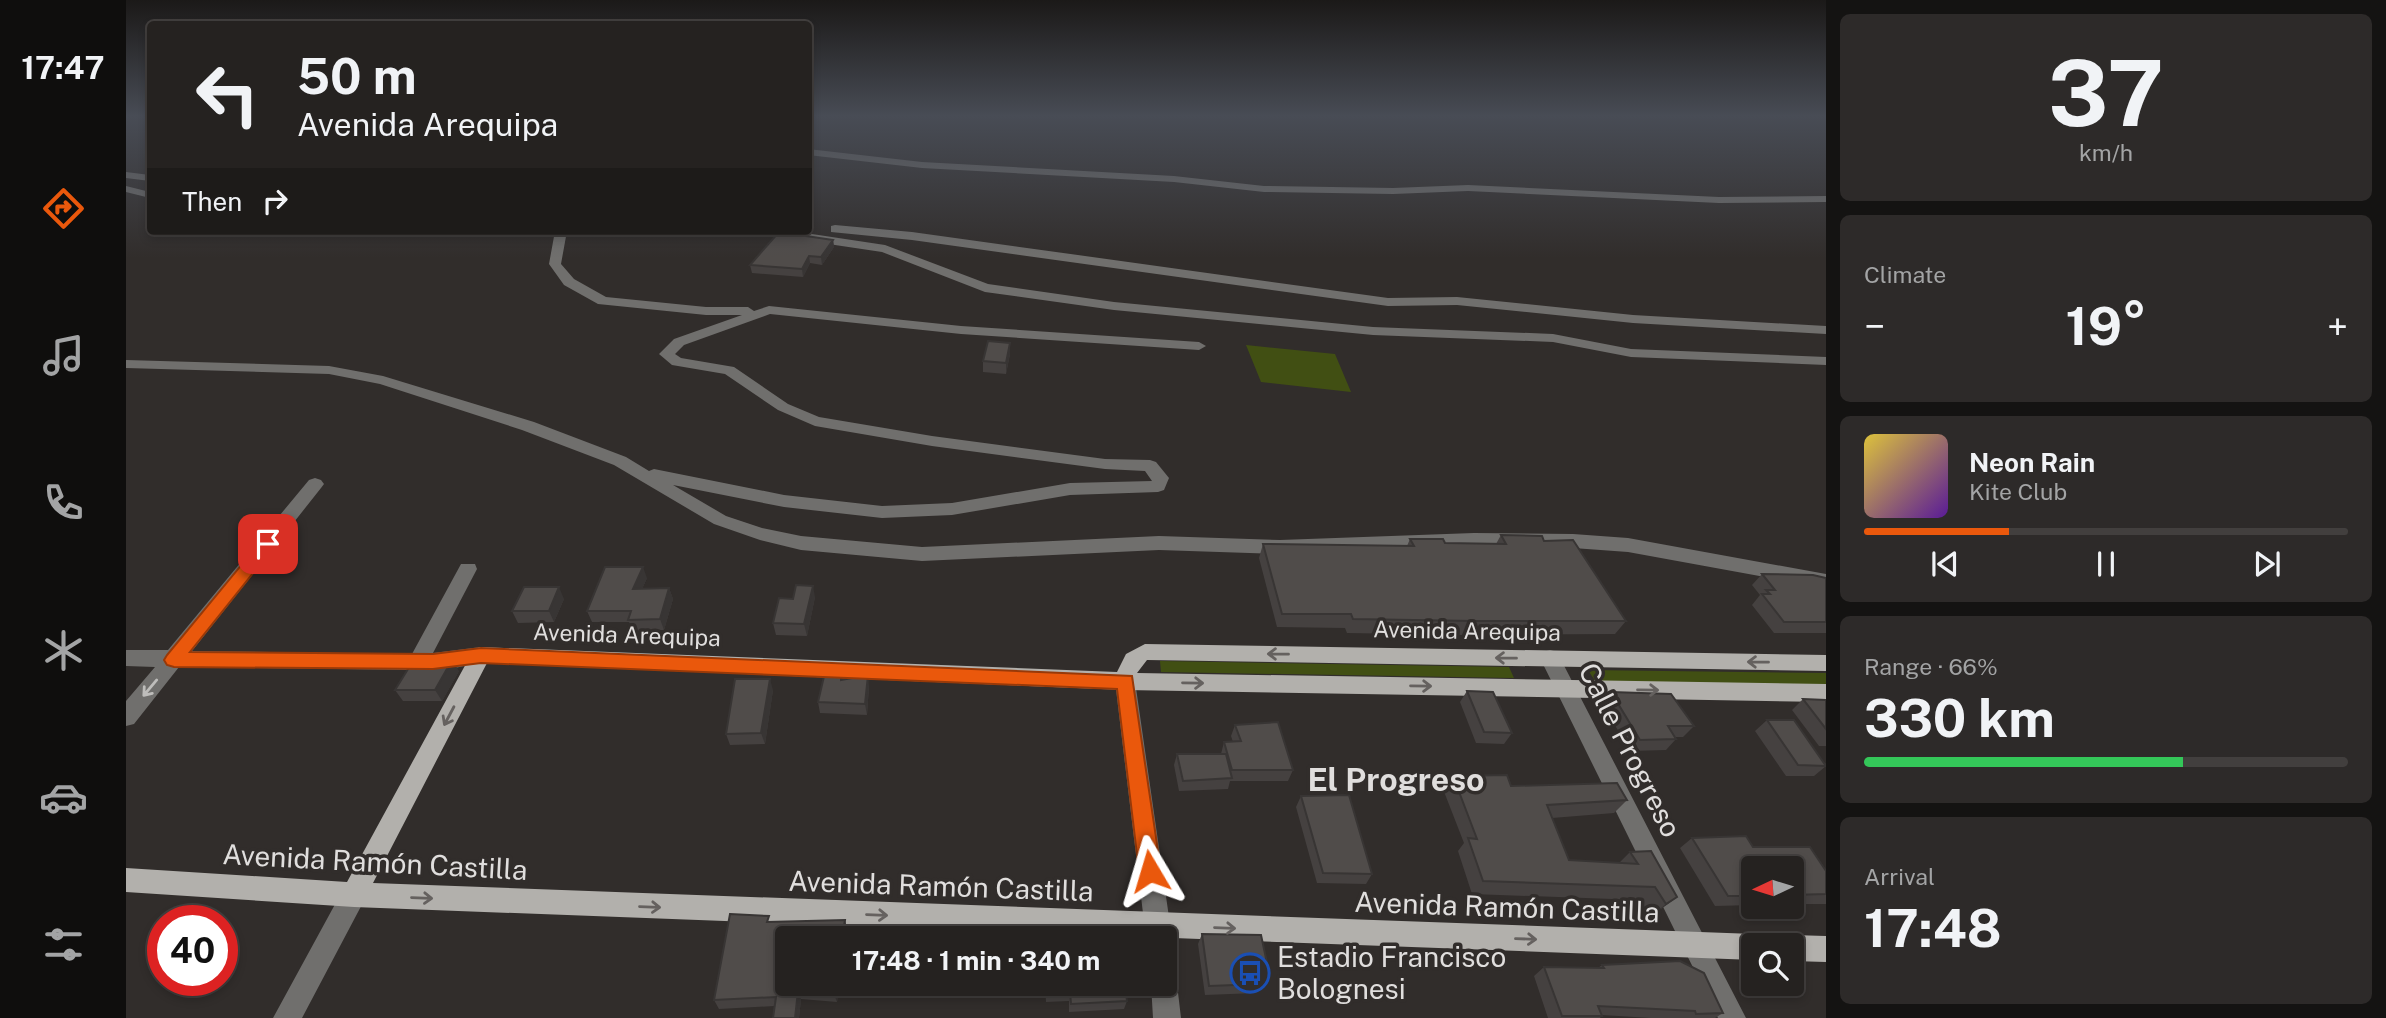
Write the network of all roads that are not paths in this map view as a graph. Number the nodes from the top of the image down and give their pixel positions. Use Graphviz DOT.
graph roads {
  1 [pos="900,163"];
  2 [pos="126,175"];
  3 [pos="147,178"];
  4 [pos="126,189"];
  5 [pos="147,194"];
  6 [pos="1826,199"];
  7 [pos="812,227"];
  8 [pos="560,235"];
  9 [pos="796,235"];
  10 [pos="769,310"];
  11 [pos="1826,330"];
  12 [pos="1199,346"];
  13 [pos="1826,360"];
  14 [pos="126,364"];
  15 [pos="638,472"];
  16 [pos="315,484"];
  17 [pos="468,569"];
  18 [pos="1826,581"];
  19 [pos="481,655"];
  20 [pos="126,658"];
  21 [pos="1550,658"];
  22 [pos="174,660"];
  23 [pos="418,662"];
  24 [pos="1826,663"];
  25 [pos="1125,681"];
  26 [pos="1565,689"];
  27 [pos="1826,693"];
  28 [pos="126,717"];
  29 [pos="126,880"];
  30 [pos="354,895"];
  31 [pos="1028,926"];
  32 [pos="1157,926"];
  33 [pos="1177,932"];
  34 [pos="1695,946"];
  35 [pos="1741,947"];
  36 [pos="1804,948"];
  37 [pos="1826,949"];
  38 [pos="1165,996"];
  39 [pos="288,1018"];
  40 [pos="1167,1018"];
  41 [pos="1732,1018"];
  1 -- 6 [label="street"];
  2 -- 3 [label="street"];
  4 -- 5 [label="street"];
  7 -- 11 [label="street"];
  8 -- 10 [label="street"];
  9 -- 13 [label="street"];
  10 -- 12 [label="street"];
  10 -- 15 [label="street"];
  14 -- 15 [label="street"];
  15 -- 18 [label="street"];
  16 -- 22 [label="street"];
  17 -- 23 [label="street"];
  19 -- 23 [label="street, Avenida Arequipa"];
  19 -- 25 [label="main road, Avenida Arequipa"];
  19 -- 30 [label="main road, one-way"];
  20 -- 22 [label="street, Avenida Arequipa"];
  24 -- 21 [label="main road, Avenida Arequipa, one-way"];
  21 -- 25 [label="main road, Avenida Arequipa, one-way"];
  21 -- 26 [label="street, Calle Progreso"];
  22 -- 23 [label="street, Avenida Arequipa"];
  22 -- 28 [label="street, one-way"];
  25 -- 26 [label="main road, Avenida Arequipa, one-way"];
  25 -- 32 [label="street"];
  26 -- 27 [label="main road, Avenida Arequipa, one-way"];
  26 -- 34 [label="street, Calle Progreso"];
  29 -- 30 [label="main road, Avenida Ramón Castilla"];
  30 -- 31 [label="main road, Avenida Ramón Castilla, one-way"];
  30 -- 39 [label="street"];
  33 -- 34 [label="main road, Avenida Ramón Castilla, one-way"];
  34 -- 35 [label="main road, Avenida Ramón Castilla"];
  34 -- 41 [label="street, Calle Progreso"];
  36 -- 37 [label="main road"];
  38 -- 40 [label="street"];
}
